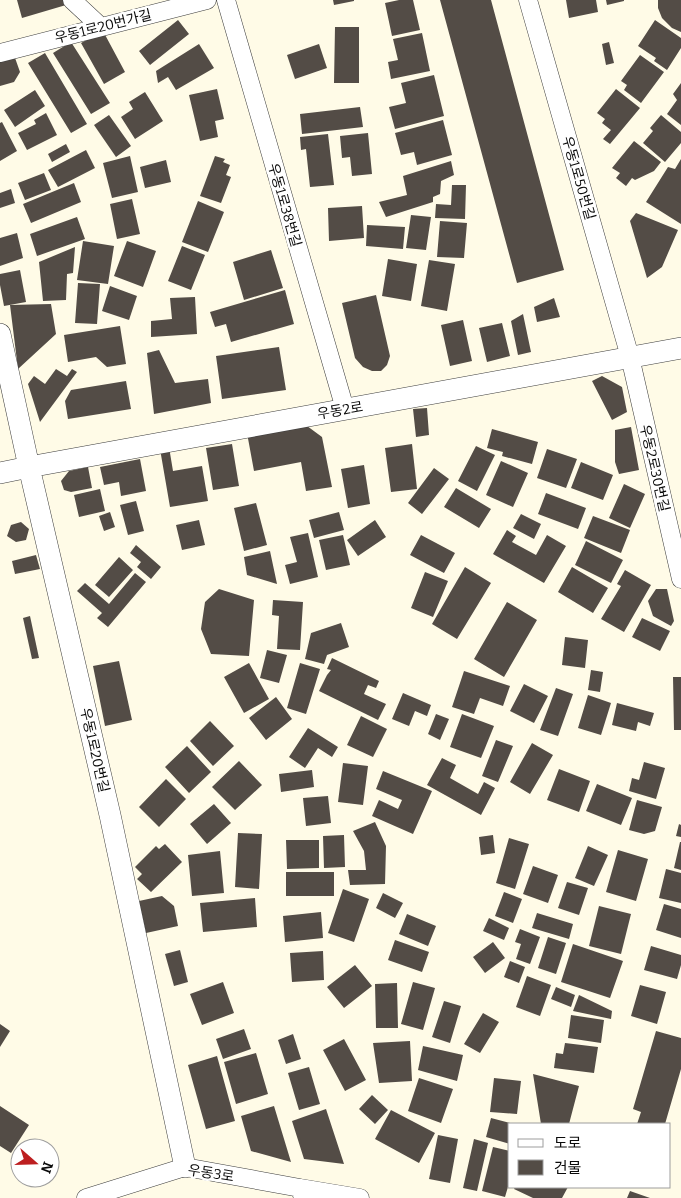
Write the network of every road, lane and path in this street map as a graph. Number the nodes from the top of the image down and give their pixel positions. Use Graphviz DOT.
graph roads {
  1 [pos="72,0"];
  2 [pos="207,0"];
  3 [pos="226,0"];
  4 [pos="528,0"];
  5 [pos="101,27"];
  6 [pos="0,53"];
  7 [pos="0,334"];
  8 [pos="681,348"];
  9 [pos="630,357"];
  10 [pos="345,409"];
  11 [pos="29,467"];
  12 [pos="0,473"];
  13 [pos="681,579"];
  14 [pos="185,1167"];
  15 [pos="302,1193"];
  16 [pos="86,1198"];
  17 [pos="360,1198"];
  1 -- 5 [label="street"];
  2 -- 5 [label="street, 우동1로20번가길"];
  3 -- 10 [label="street, 우동1로38번길"];
  4 -- 9 [label="street, 우동1로50번길"];
  5 -- 6 [label="street, 우동1로20번가길"];
  7 -- 11 [label="street, 우동1로20번길"];
  8 -- 9 [label="street, 우동2로"];
  9 -- 10 [label="street, 우동2로"];
  9 -- 13 [label="street, 우동2로30번길"];
  10 -- 11 [label="street, 우동2로"];
  11 -- 12 [label="street, 우동2로"];
  11 -- 14 [label="street, 우동1로20번길"];
  14 -- 15 [label="street, 우동3로"];
  14 -- 16 [label="street, 우동3로"];
  15 -- 17 [label="street, 우동3로"];
}
